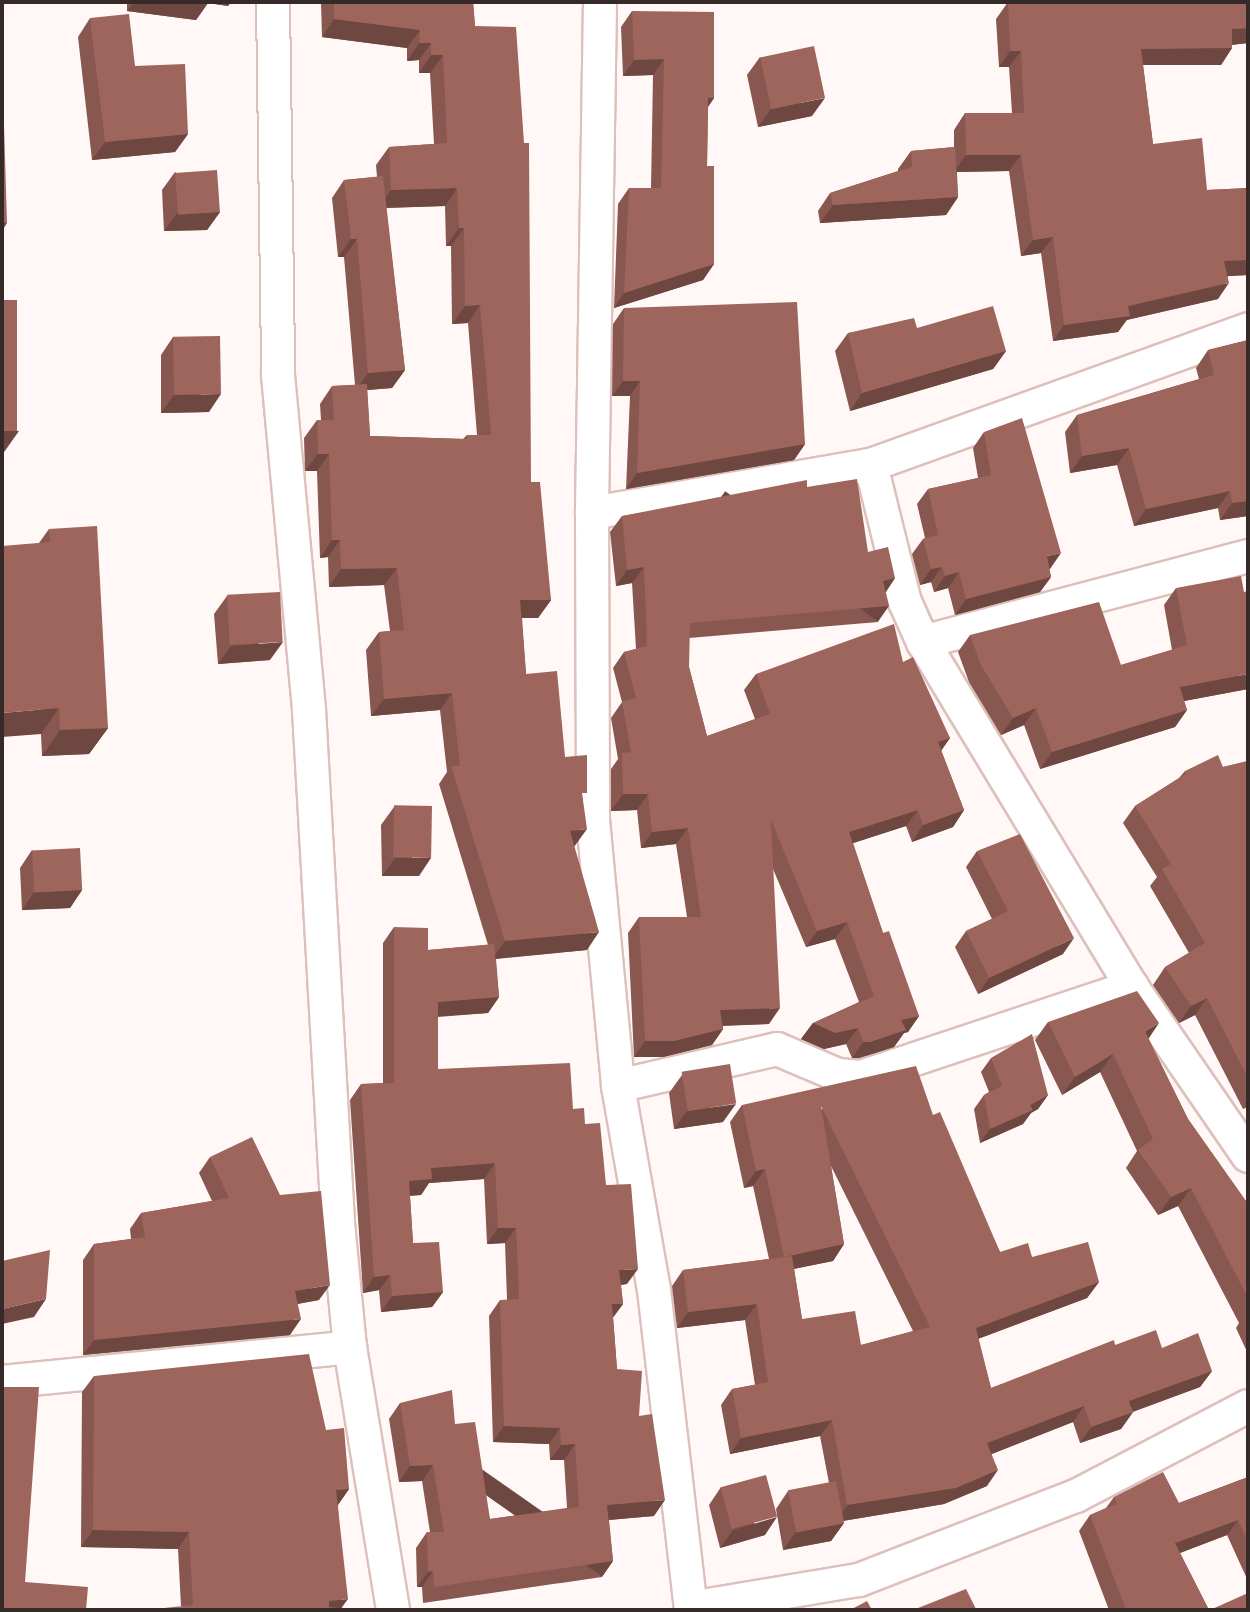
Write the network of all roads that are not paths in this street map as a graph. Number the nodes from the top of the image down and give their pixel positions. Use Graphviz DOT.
graph roads {
  1 [pos="273,2"];
  2 [pos="600,2"];
  3 [pos="1248,329"];
  4 [pos="871,465"];
  5 [pos="592,513"];
  6 [pos="1248,556"];
  7 [pos="923,642"];
  8 [pos="1132,987"];
  9 [pos="618,1086"];
  10 [pos="1248,1156"];
  11 [pos="350,1347"];
  12 [pos="2,1382"];
  13 [pos="1248,1406"];
  14 [pos="691,1609"];
  15 [pos="393,1610"];
  1 -- 11 [label="street"];
  2 -- 5 [label="street"];
  3 -- 4 [label="street"];
  4 -- 5 [label="street"];
  4 -- 7 [label="street"];
  5 -- 9 [label="street"];
  6 -- 7 [label="street"];
  7 -- 8 [label="street"];
  8 -- 9 [label="street"];
  8 -- 10 [label="street"];
  9 -- 14 [label="street"];
  11 -- 12 [label="street"];
  11 -- 15 [label="street"];
  13 -- 14 [label="street"];
}
